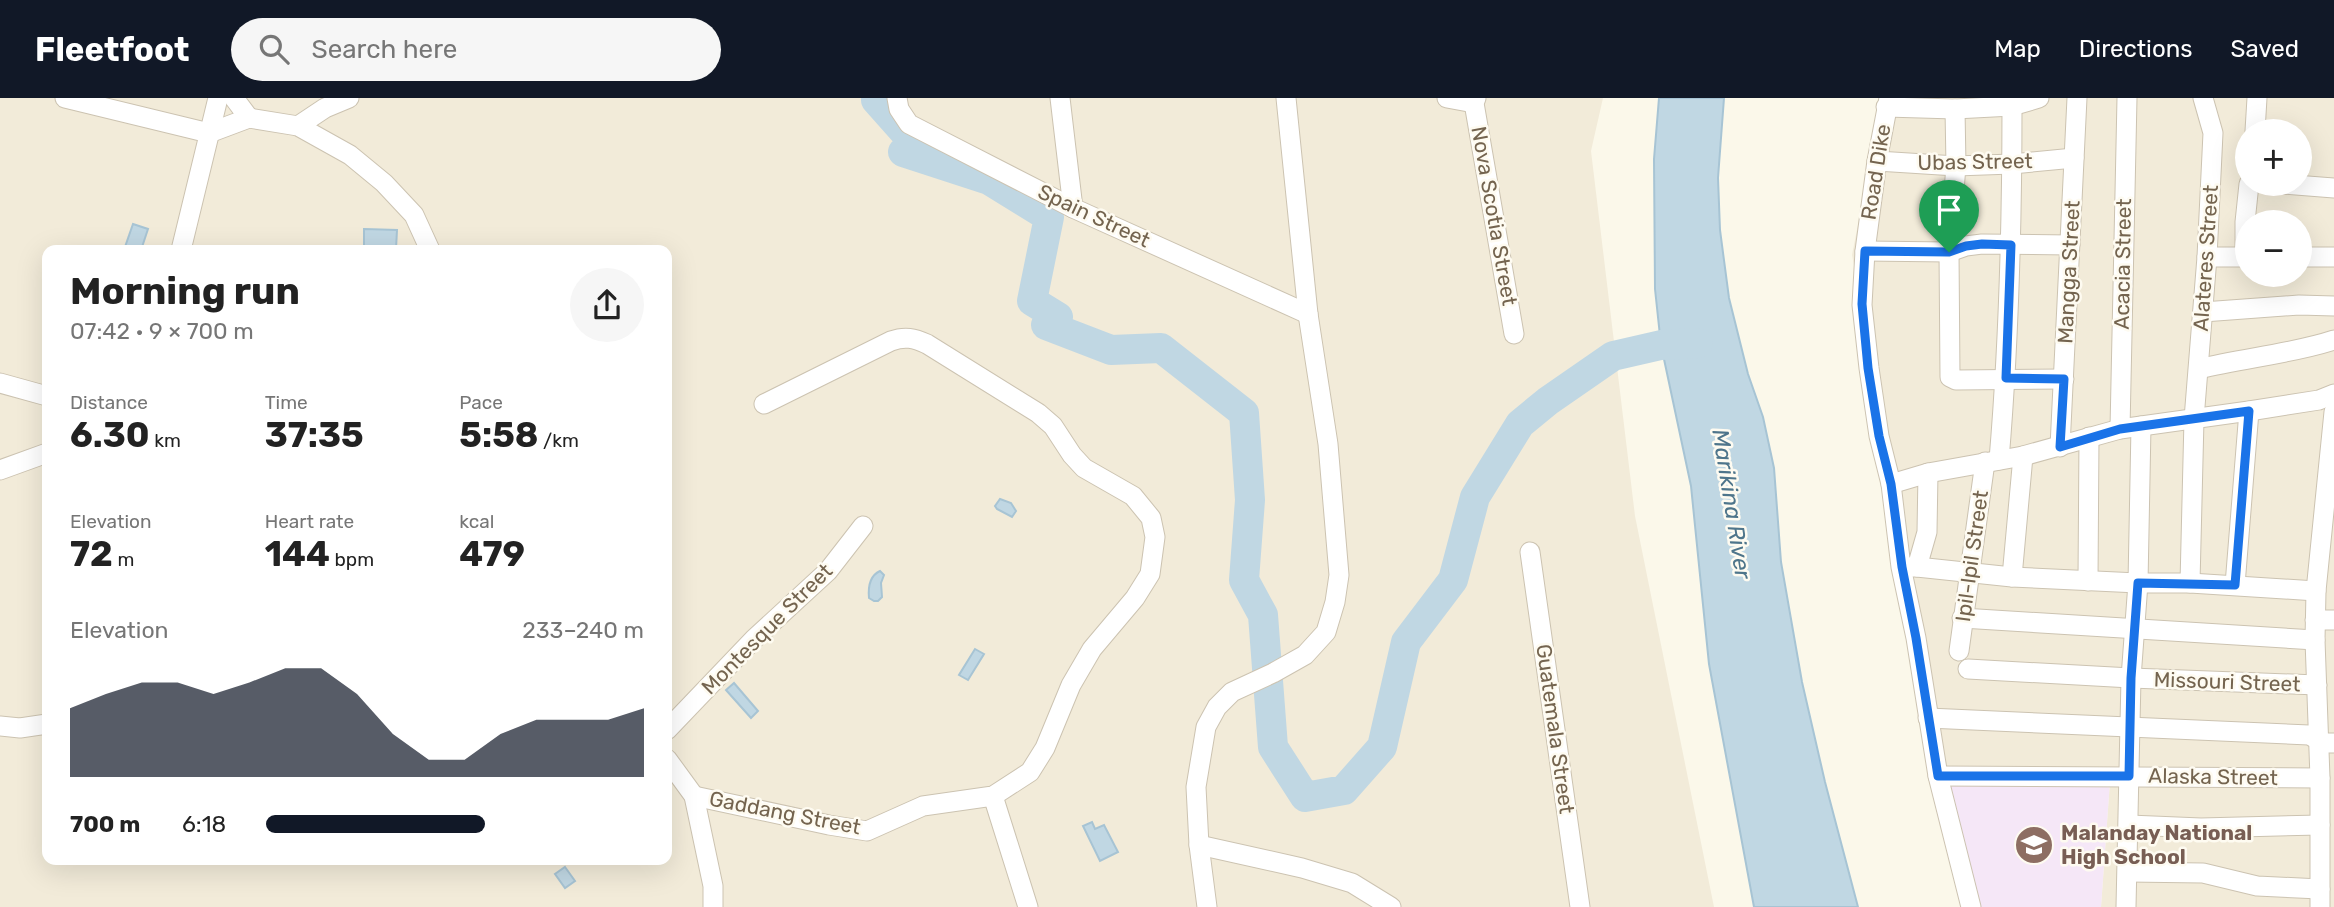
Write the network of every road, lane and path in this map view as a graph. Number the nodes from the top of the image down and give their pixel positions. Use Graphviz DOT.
graph roads {
  1 [pos="65,98"];
  2 [pos="218,98"];
  3 [pos="234,98"];
  4 [pos="349,98"];
  5 [pos="897,98"];
  6 [pos="1060,98"];
  7 [pos="1286,98"];
  8 [pos="1447,98"];
  9 [pos="2039,98"];
  10 [pos="2077,98"];
  11 [pos="2127,98"];
  12 [pos="2203,98"];
  13 [pos="2256,98"];
  14 [pos="1475,101"];
  15 [pos="1887,103"];
  16 [pos="2012,106"];
  17 [pos="1955,108"];
  18 [pos="249,118"];
  19 [pos="2255,119"];
  20 [pos="298,126"];
  21 [pos="209,132"];
  22 [pos="2074,158"];
  23 [pos="1877,161"];
  24 [pos="2012,164"];
  25 [pos="1956,166"];
  26 [pos="2312,186"];
  27 [pos="2334,188"];
  28 [pos="1073,208"];
  29 [pos="182,245"];
  30 [pos="428,245"];
  31 [pos="2011,245"];
  32 [pos="2070,245"];
  33 [pos="1865,251"];
  34 [pos="1949,252"];
  35 [pos="2207,257"];
  36 [pos="2235,257"];
  37 [pos="2312,257"];
  38 [pos="2334,257"];
  39 [pos="2334,306"];
  40 [pos="2203,312"];
  41 [pos="1308,314"];
  42 [pos="1514,334"];
  43 [pos="2334,340"];
  44 [pos="2199,369"];
  45 [pos="2006,378"];
  46 [pos="2064,379"];
  47 [pos="0,383"];
  48 [pos="2334,394"];
  49 [pos="42,395"];
  50 [pos="764,404"];
  51 [pos="2249,411"];
  52 [pos="2334,412"];
  53 [pos="2194,419"];
  54 [pos="2141,426"];
  55 [pos="2120,429"];
  56 [pos="2089,437"];
  57 [pos="2060,447"];
  58 [pos="42,455"];
  59 [pos="2023,456"];
  60 [pos="1992,461"];
  61 [pos="0,470"];
  62 [pos="1928,473"];
  63 [pos="1891,484"];
  64 [pos="2328,522"];
  65 [pos="863,526"];
  66 [pos="1530,552"];
  67 [pos="1909,567"];
  68 [pos="1969,573"];
  69 [pos="2012,577"];
  70 [pos="2088,581"];
  71 [pos="2138,583"];
  72 [pos="2190,583"];
  73 [pos="2235,585"];
  74 [pos="2316,591"];
  75 [pos="1962,618"];
  76 [pos="2324,620"];
  77 [pos="2135,630"];
  78 [pos="2315,640"];
  79 [pos="1959,651"];
  80 [pos="1968,669"];
  81 [pos="2131,678"];
  82 [pos="2323,681"];
  83 [pos="1928,718"];
  84 [pos="42,725"];
  85 [pos="672,725"];
  86 [pos="0,726"];
  87 [pos="2129,726"];
  88 [pos="2327,741"];
  89 [pos="672,766"];
  90 [pos="1938,776"];
  91 [pos="2129,776"];
  92 [pos="2320,778"];
  93 [pos="694,796"];
  94 [pos="993,796"];
  95 [pos="2129,825"];
  96 [pos="2320,825"];
  97 [pos="1199,845"];
  98 [pos="2327,849"];
  99 [pos="2128,872"];
  100 [pos="2321,902"];
  101 [pos="713,907"];
  102 [pos="1028,907"];
  103 [pos="1207,907"];
  104 [pos="1391,907"];
  105 [pos="1580,907"];
  106 [pos="1971,907"];
  107 [pos="2126,907"];
  1 -- 21 [label="street"];
  2 -- 21 [label="street"];
  3 -- 18 [label="street"];
  4 -- 20 [label="street"];
  5 -- 28 [label="street, Spain Street"];
  6 -- 28 [label="street"];
  7 -- 41 [label="street"];
  8 -- 14 [label="street"];
  9 -- 16 [label="street"];
  10 -- 22 [label="street, Mangga Street"];
  11 -- 55 [label="street, Acacia Street"];
  12 -- 35 [label="street, Alateres Street"];
  13 -- 19 [label="street"];
  14 -- 42 [label="street, Nova Scotia Street"];
  15 -- 17 [label="street"];
  15 -- 23 [label="street, Road Dike"];
  16 -- 17 [label="street"];
  16 -- 24 [label="street, Ipil-Ipil Street"];
  17 -- 25 [label="street"];
  18 -- 20 [label="street"];
  18 -- 21 [label="street"];
  20 -- 30 [label="street"];
  21 -- 29 [label="street"];
  22 -- 24 [label="street, Ubas Street"];
  22 -- 32 [label="street, Mangga Street"];
  23 -- 25 [label="street, Ubas Street"];
  23 -- 33 [label="street, Road Dike"];
  24 -- 25 [label="street, Ubas Street"];
  24 -- 31 [label="street, Ipil-Ipil Street"];
  25 -- 34 [label="street"];
  26 -- 27 [label="street"];
  28 -- 41 [label="street, Spain Street"];
  31 -- 32 [label="street"];
  31 -- 34 [label="street"];
  31 -- 45 [label="street, Ipil-Ipil Street"];
  32 -- 46 [label="street, Mangga Street"];
  33 -- 34 [label="street"];
  33 -- 63 [label="street, Road Dike"];
  34 -- 45 [label="street"];
  35 -- 36 [label="street"];
  35 -- 40 [label="street, Alateres Street"];
  37 -- 38 [label="street"];
  39 -- 40 [label="street"];
  40 -- 44 [label="street, Alateres Street"];
  41 -- 97 [label="street"];
  43 -- 44 [label="street"];
  44 -- 53 [label="street, Alateres Street"];
  45 -- 46 [label="street"];
  45 -- 60 [label="street, Ipil-Ipil Street"];
  46 -- 57 [label="street, Mangga Street"];
  47 -- 49 [label="street"];
  48 -- 51 [label="street"];
  50 -- 94 [label="street, Gaddang Street"];
  51 -- 53 [label="street"];
  51 -- 73 [label="street"];
  52 -- 64 [label="street"];
  53 -- 54 [label="street"];
  53 -- 72 [label="street, Alateres Street"];
  54 -- 55 [label="street"];
  54 -- 71 [label="street"];
  55 -- 56 [label="street"];
  56 -- 57 [label="street"];
  56 -- 70 [label="street"];
  57 -- 59 [label="street"];
  58 -- 61 [label="street"];
  59 -- 60 [label="street"];
  59 -- 69 [label="street"];
  60 -- 62 [label="street"];
  60 -- 68 [label="street, Ipil-Ipil Street"];
  62 -- 63 [label="street"];
  62 -- 67 [label="street"];
  63 -- 67 [label="street, Road Dike"];
  64 -- 74 [label="street"];
  65 -- 85 [label="street, Montesque Street"];
  66 -- 105 [label="street, Guatemala Street"];
  67 -- 68 [label="street"];
  67 -- 83 [label="street, Road Dike"];
  68 -- 69 [label="street"];
  68 -- 75 [label="street, Ipil-Ipil Street"];
  69 -- 70 [label="street"];
  70 -- 71 [label="street"];
  71 -- 72 [label="street"];
  71 -- 77 [label="street"];
  72 -- 73 [label="street"];
  73 -- 74 [label="street"];
  74 -- 76 [label="street"];
  75 -- 77 [label="street"];
  75 -- 79 [label="street, Ipil-Ipil Street"];
  76 -- 78 [label="street"];
  77 -- 78 [label="street"];
  77 -- 81 [label="street"];
  78 -- 82 [label="street"];
  80 -- 81 [label="street, Missouri Street"];
  81 -- 82 [label="street, Missouri Street"];
  81 -- 87 [label="street"];
  82 -- 88 [label="street"];
  83 -- 87 [label="street"];
  83 -- 90 [label="street, Road Dike"];
  84 -- 86 [label="street"];
  87 -- 88 [label="street"];
  87 -- 91 [label="street"];
  88 -- 92 [label="street"];
  89 -- 93 [label="street"];
  90 -- 91 [label="street, Alaska Street"];
  90 -- 106 [label="street, Road Dike"];
  91 -- 92 [label="street, Alaska Street"];
  91 -- 95 [label="street"];
  92 -- 96 [label="street"];
  93 -- 94 [label="street, Gaddang Street"];
  93 -- 101 [label="street"];
  94 -- 102 [label="street"];
  95 -- 96 [label="street"];
  95 -- 99 [label="street"];
  96 -- 98 [label="street"];
  97 -- 103 [label="street"];
  97 -- 104 [label="street"];
  98 -- 100 [label="street"];
  99 -- 100 [label="street"];
  99 -- 107 [label="street"];
}
